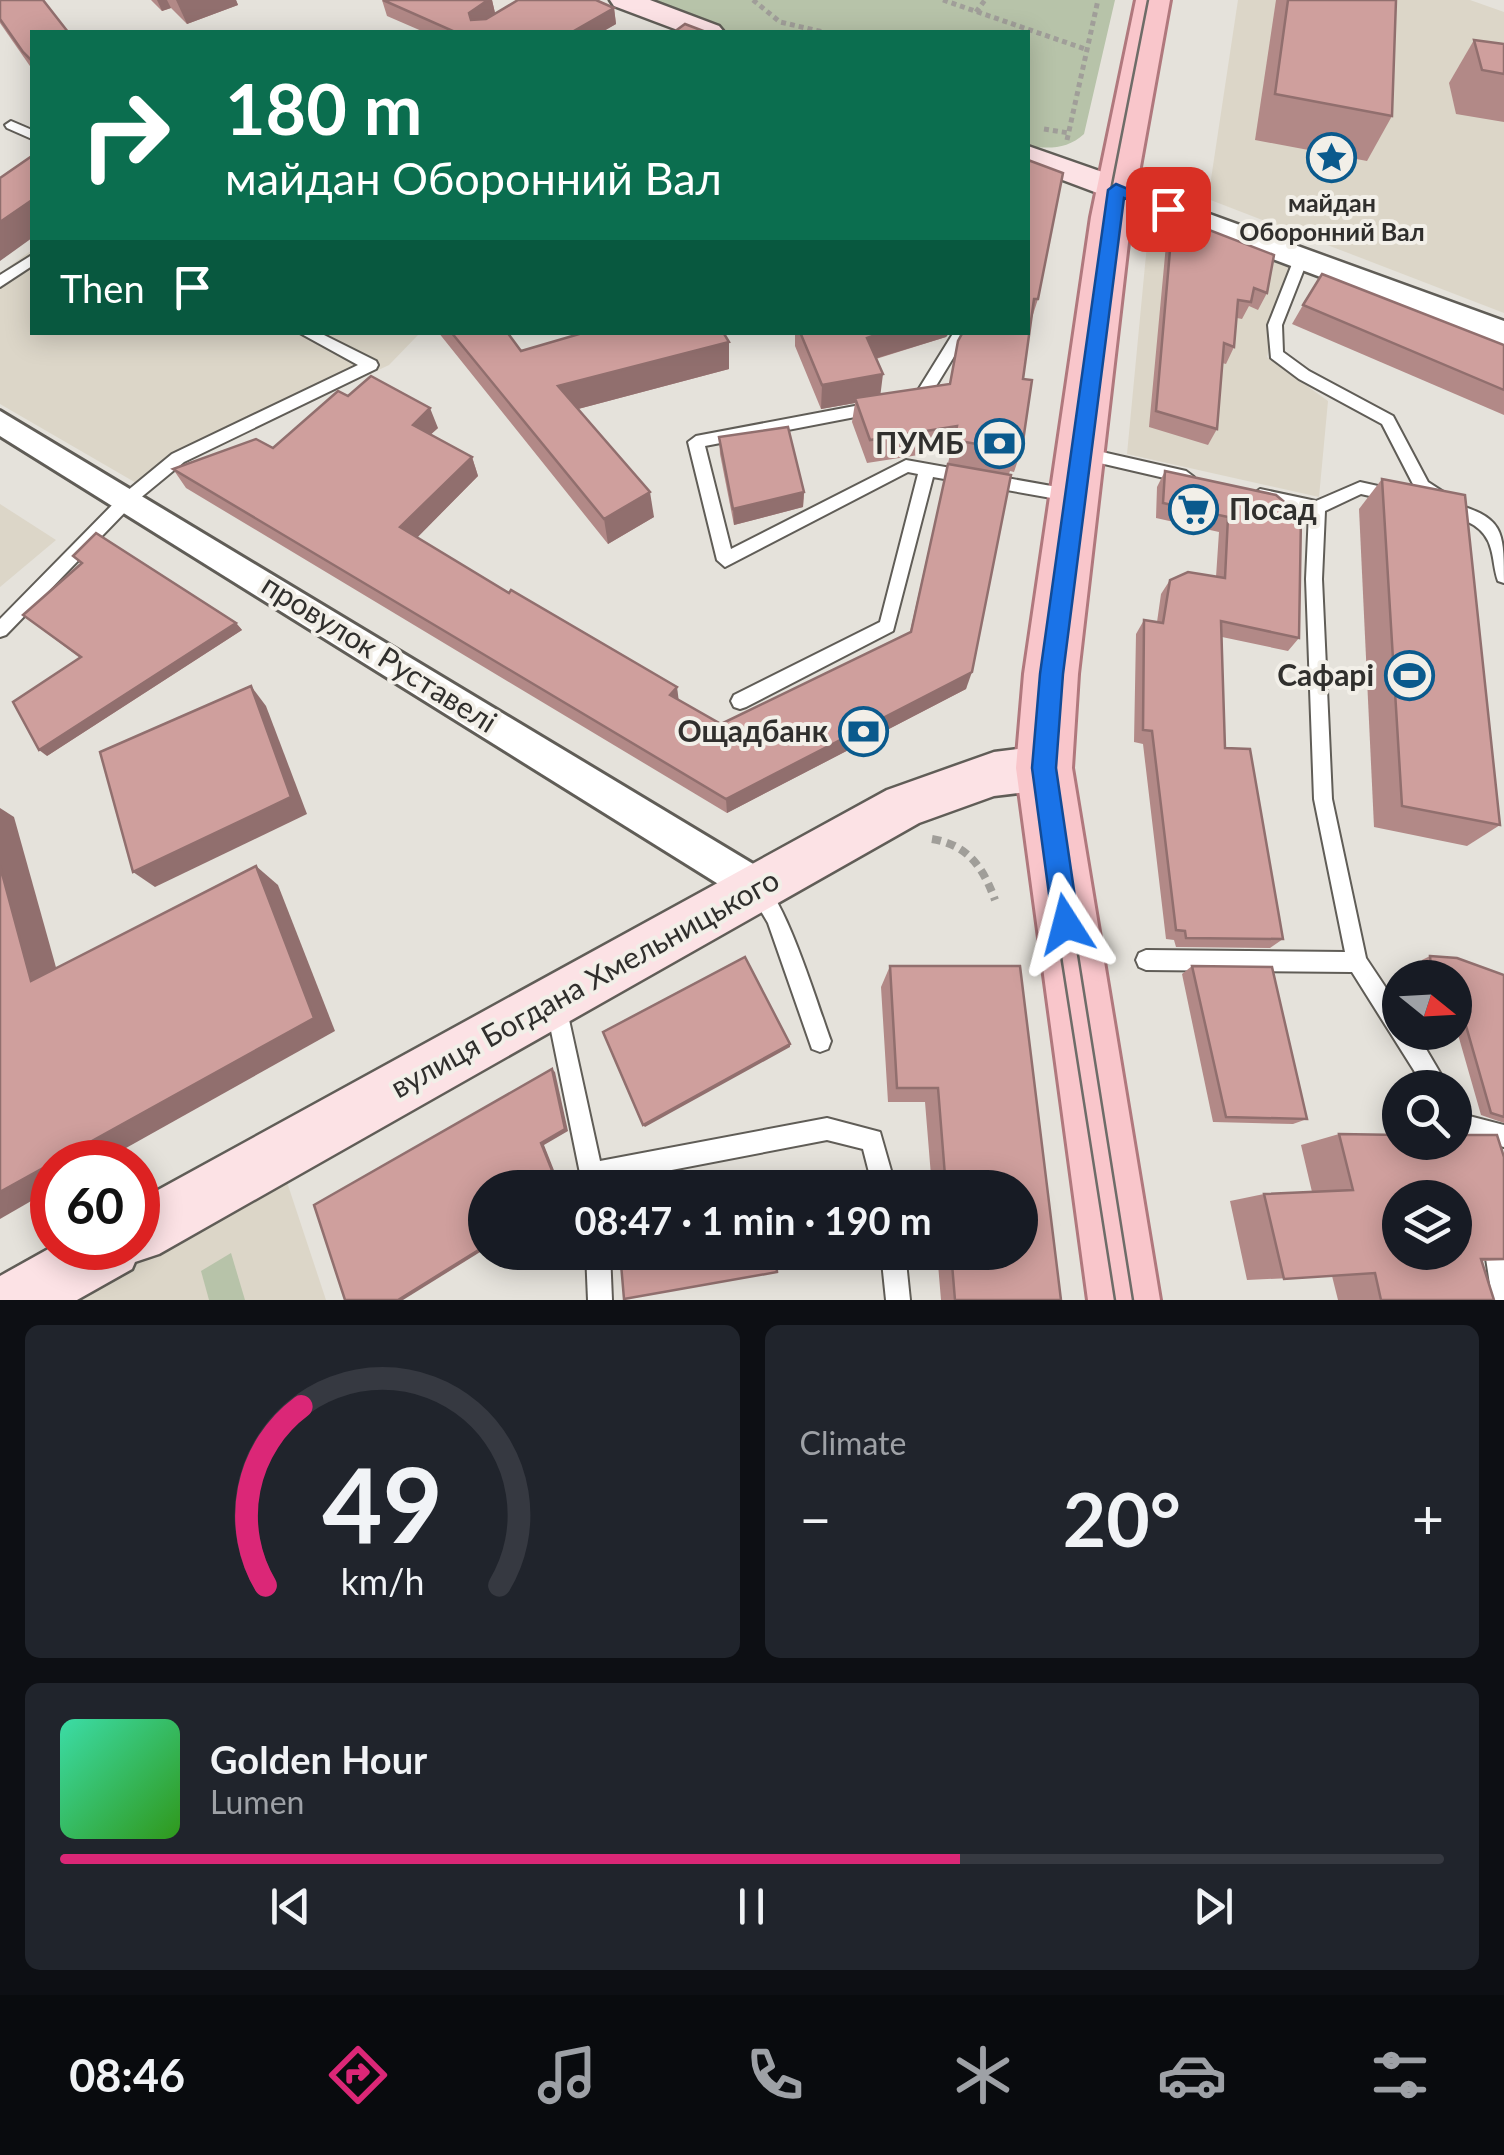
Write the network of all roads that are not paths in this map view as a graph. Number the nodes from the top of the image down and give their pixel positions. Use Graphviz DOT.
graph roads {
  1 [pos="624,0"];
  2 [pos="1153,0"];
  3 [pos="703,30"];
  4 [pos="12,125"];
  5 [pos="30,134"];
  6 [pos="1030,157"];
  7 [pos="1116,190"];
  8 [pos="1301,259"];
  9 [pos="30,261"];
  10 [pos="0,282"];
  11 [pos="1504,334"];
  12 [pos="311,335"];
  13 [pos="960,335"];
  14 [pos="0,422"];
  15 [pos="927,470"];
  16 [pos="1077,475"];
  17 [pos="1210,483"];
  18 [pos="1246,491"];
  19 [pos="126,500"];
  20 [pos="1317,508"];
  21 [pos="1464,512"];
  22 [pos="1504,576"];
  23 [pos="0,630"];
  24 [pos="740,701"];
  25 [pos="1044,768"];
  26 [pos="757,887"];
  27 [pos="1146,960"];
  28 [pos="1357,962"];
  29 [pos="554,1001"];
  30 [pos="1382,1001"];
  31 [pos="820,1041"];
  32 [pos="1472,1128"];
  33 [pos="1478,1129"];
  34 [pos="1504,1136"];
  35 [pos="592,1170"];
  36 [pos="643,1170"];
  37 [pos="880,1170"];
  38 [pos="1487,1185"];
  39 [pos="160,1221"];
  40 [pos="1492,1222"];
  41 [pos="71,1270"];
  42 [pos="599,1270"];
  43 [pos="894,1270"];
  44 [pos="1504,1298"];
  45 [pos="17,1300"];
  46 [pos="600,1300"];
  47 [pos="898,1300"];
  48 [pos="1124,1300"];
  1 -- 3 [label="main road"];
  2 -- 7 [label="main road"];
  4 -- 5 [label="lane"];
  6 -- 7 [label="main road"];
  7 -- 8 [label="street"];
  7 -- 16 [label="main road"];
  8 -- 11 [label="street"];
  8 -- 21 [label="lane"];
  9 -- 10 [label="lane"];
  12 -- 19 [label="lane"];
  13 -- 15 [label="lane"];
  14 -- 19 [label="street, провулок Руставелі"];
  15 -- 16 [label="lane"];
  15 -- 24 [label="lane"];
  16 -- 17 [label="lane"];
  16 -- 25 [label="main road"];
  18 -- 20 [label="lane"];
  19 -- 23 [label="lane"];
  19 -- 26 [label="street, провулок Руставелі"];
  20 -- 21 [label="lane"];
  20 -- 28 [label="lane"];
  21 -- 22 [label="lane"];
  25 -- 26 [label="main road, вулиця Богдана Хмельницького"];
  25 -- 48 [label="main road"];
  26 -- 29 [label="main road, вулиця Богдана Хмельницького"];
  26 -- 31 [label="lane"];
  27 -- 28 [label="lane"];
  28 -- 30 [label="lane"];
  29 -- 35 [label="lane"];
  29 -- 39 [label="main road, вулиця Богдана Хмельницького"];
  32 -- 33 [label="lane"];
  33 -- 34 [label="lane"];
  33 -- 38 [label="lane"];
  36 -- 37 [label="lane"];
  40 -- 44 [label="lane"];
  41 -- 45 [label="main road"];
  42 -- 46 [label="lane"];
  43 -- 47 [label="lane"];
}
